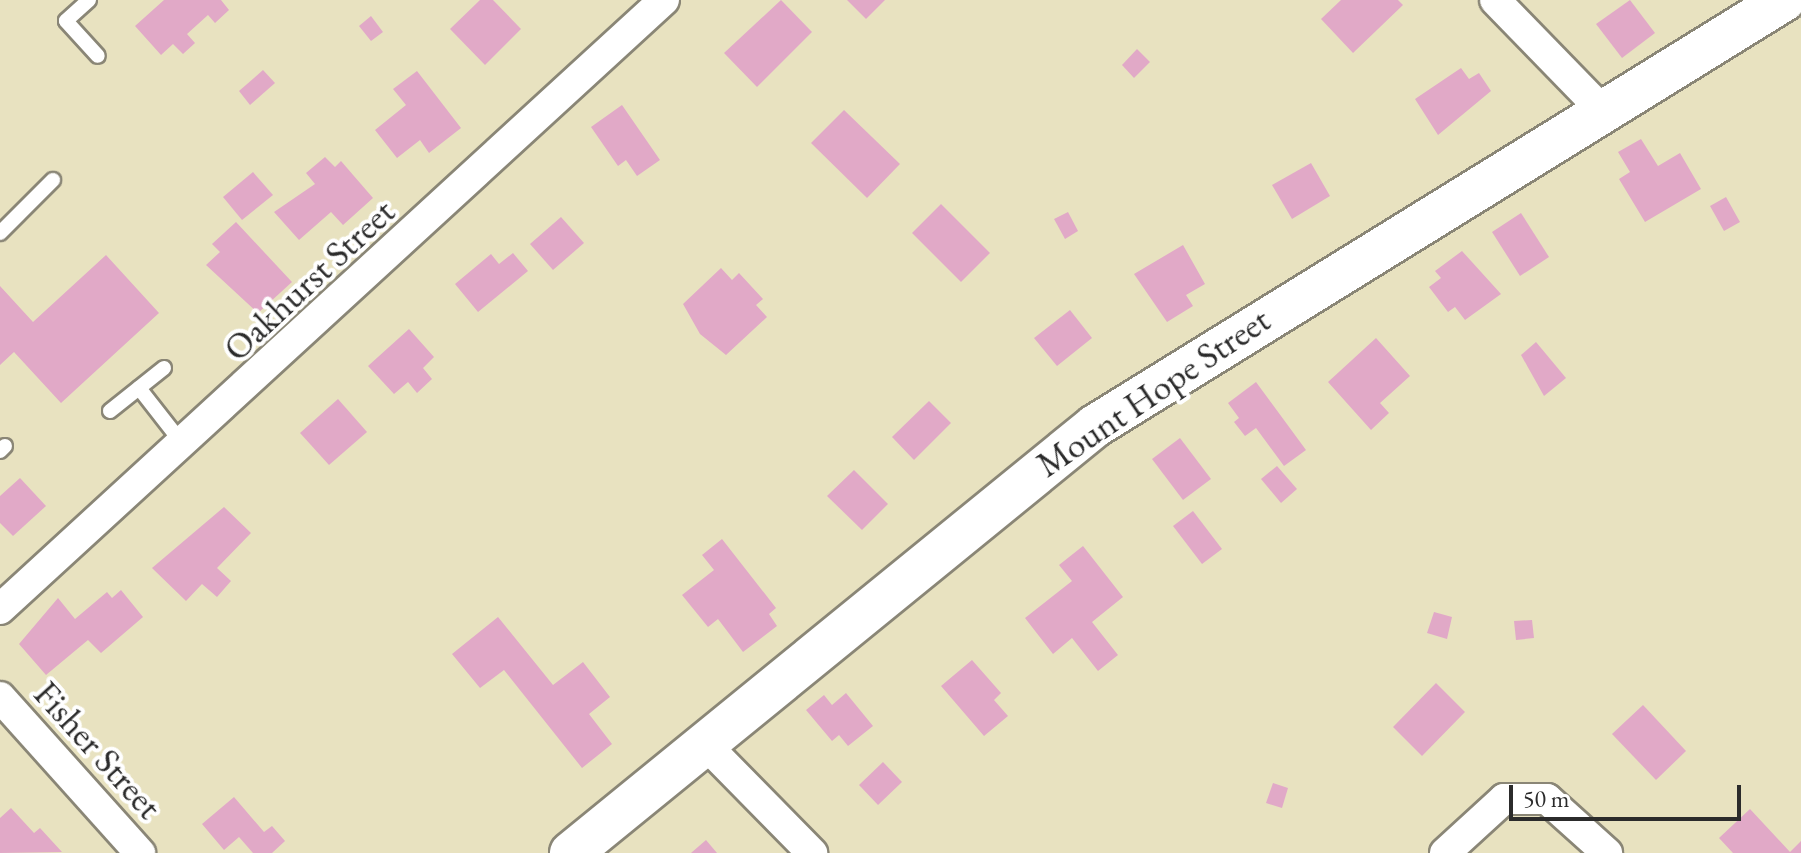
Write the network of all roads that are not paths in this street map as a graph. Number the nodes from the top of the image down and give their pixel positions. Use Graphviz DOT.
graph roads {
  1 [pos="89,0"];
  2 [pos="664,0"];
  3 [pos="1495,0"];
  4 [pos="1784,0"];
  5 [pos="98,56"];
  6 [pos="1602,110"];
  7 [pos="53,180"];
  8 [pos="0,233"];
  9 [pos="164,368"];
  10 [pos="139,388"];
  11 [pos="110,411"];
  12 [pos="185,447"];
  13 [pos="0,609"];
  14 [pos="0,697"];
  15 [pos="703,742"];
  16 [pos="140,853"];
  17 [pos="571,853"];
  18 [pos="812,853"];
  19 [pos="1445,853"];
  20 [pos="1607,853"];
  1 -- 5 [label="lane"];
  2 -- 12 [label="street, Oakhurst Street"];
  3 -- 6 [label="street"];
  4 -- 6 [label="street, Mount Hope Street"];
  6 -- 15 [label="street, Mount Hope Street"];
  7 -- 8 [label="lane"];
  9 -- 10 [label="lane"];
  10 -- 11 [label="lane"];
  10 -- 12 [label="lane"];
  12 -- 13 [label="street, Oakhurst Street"];
  14 -- 16 [label="street, Fisher Street"];
  15 -- 17 [label="street, Mount Hope Street"];
  15 -- 18 [label="street"];
  19 -- 20 [label="street"];
}
